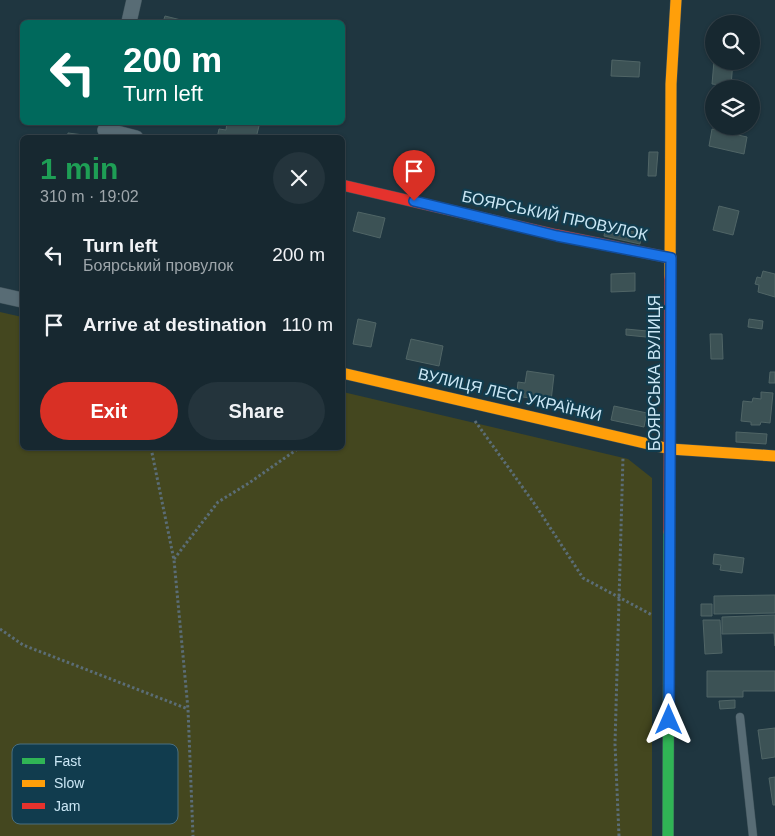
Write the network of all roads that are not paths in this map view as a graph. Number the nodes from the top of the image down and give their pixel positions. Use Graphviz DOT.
graph roads {
  1 [pos="134,0"];
  2 [pos="676,0"];
  3 [pos="129,20"];
  4 [pos="105,130"];
  5 [pos="124,135"];
  6 [pos="345,186"];
  7 [pos="671,258"];
  8 [pos="0,295"];
  9 [pos="20,300"];
  10 [pos="345,374"];
  11 [pos="670,450"];
  12 [pos="775,456"];
  13 [pos="740,717"];
  14 [pos="668,836"];
  15 [pos="753,836"];
  1 -- 3 [label="street"];
  2 -- 7 [label="street, БОЯРСЬКА ВУЛИЦЯ"];
  4 -- 5 [label="street"];
  6 -- 7 [label="street, БОЯРСЬКИЙ ПРОВУЛОК"];
  7 -- 11 [label="street, БОЯРСЬКА ВУЛИЦЯ"];
  8 -- 9 [label="street"];
  10 -- 11 [label="street, ВУЛИЦЯ ЛЕСІ УКРАЇНКИ"];
  11 -- 12 [label="street, ВУЛИЦЯ ЛЕСІ УКРАЇНКИ"];
  11 -- 14 [label="street, БОЯРСЬКА ВУЛИЦЯ"];
  13 -- 15 [label="lane"];
}
